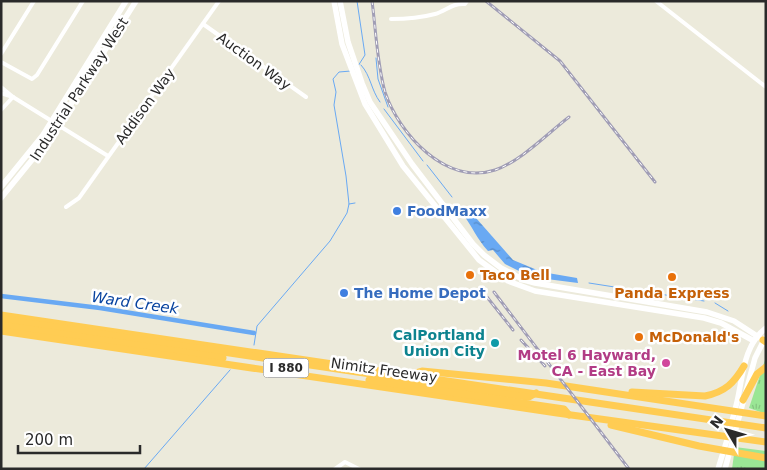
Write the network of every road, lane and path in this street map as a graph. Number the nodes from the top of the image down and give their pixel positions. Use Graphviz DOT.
graph roads {
  1 [pos="34,1"];
  2 [pos="83,1"];
  3 [pos="126,1"];
  4 [pos="136,1"];
  5 [pos="219,1"];
  6 [pos="334,1"];
  7 [pos="340,1"];
  8 [pos="467,1"];
  9 [pos="660,2"];
  10 [pos="391,19"];
  11 [pos="203,24"];
  12 [pos="345,43"];
  13 [pos="1,54"];
  14 [pos="2,64"];
  15 [pos="359,84"];
  16 [pos="1,86"];
  17 [pos="766,87"];
  18 [pos="1,92"];
  19 [pos="13,97"];
  20 [pos="306,97"];
  21 [pos="1,110"];
  22 [pos="52,121"];
  23 [pos="58,125"];
  24 [pos="108,156"];
  25 [pos="412,164"];
  26 [pos="404,166"];
  27 [pos="1,187"];
  28 [pos="1,198"];
  29 [pos="66,207"];
  30 [pos="580,291"];
  31 [pos="577,298"];
  32 [pos="1,314"];
  33 [pos="1,320"];
  34 [pos="1,325"];
  35 [pos="766,328"];
  36 [pos="1,330"];
  37 [pos="761,339"];
  38 [pos="744,366"];
  39 [pos="766,367"];
  40 [pos="411,374"];
  41 [pos="593,389"];
  42 [pos="536,393"];
  43 [pos="743,400"];
  44 [pos="557,414"];
  45 [pos="569,415"];
  46 [pos="766,416"];
  47 [pos="615,423"];
  48 [pos="766,428"];
  49 [pos="766,442"];
  50 [pos="766,458"];
  51 [pos="336,469"];
  52 [pos="359,469"];
  53 [pos="718,469"];
  54 [pos="725,469"];
  1 -- 13 [label="street"];
  2 -- 14 [label="street"];
  3 -- 22 [label="main road, Industrial Parkway West"];
  4 -- 23 [label="main road, Industrial Parkway West"];
  5 -- 11 [label="street, Addison Way"];
  6 -- 12 [label="main road"];
  7 -- 12 [label="main road"];
  8 -- 10 [label="street"];
  9 -- 17 [label="street"];
  11 -- 20 [label="street, Auction Way"];
  11 -- 24 [label="street, Addison Way"];
  12 -- 15 [label="main road"];
  15 -- 25 [label="main road"];
  15 -- 26 [label="main road"];
  16 -- 19 [label="street"];
  18 -- 19 [label="street"];
  19 -- 21 [label="street"];
  19 -- 22 [label="street"];
  22 -- 23 [label="street"];
  22 -- 27 [label="main road, Industrial Parkway West"];
  23 -- 24 [label="street"];
  23 -- 28 [label="main road, Industrial Parkway West"];
  24 -- 29 [label="street, Addison Way"];
  25 -- 26 [label="main road"];
  25 -- 30 [label="main road"];
  26 -- 31 [label="main road"];
  30 -- 31 [label="main road"];
  30 -- 37 [label="main road"];
  31 -- 37 [label="main road"];
  32 -- 40 [label="highway, Nimitz Freeway / I 880"];
  33 -- 42 [label="highway, I 880"];
  34 -- 45 [label="highway, I 880"];
  35 -- 37 [label="main road"];
  36 -- 44 [label="highway, Nimitz Freeway / I 880"];
  37 -- 38 [label="main road"];
  37 -- 43 [label="main road"];
  38 -- 41 [label="highway"];
  38 -- 53 [label="main road"];
  39 -- 43 [label="highway"];
  40 -- 41 [label="highway"];
  40 -- 42 [label="highway, Nimitz Freeway / I 880"];
  41 -- 46 [label="highway"];
  42 -- 48 [label="highway, Nimitz Freeway / I 880"];
  43 -- 54 [label="main road"];
  44 -- 45 [label="highway, Nimitz Freeway / I 880"];
  44 -- 47 [label="highway"];
  45 -- 47 [label="highway, Nimitz Freeway / I 880"];
  47 -- 49 [label="highway, Nimitz Freeway / I 880"];
  47 -- 50 [label="highway"];
  51 -- 52 [label="street"];
}
